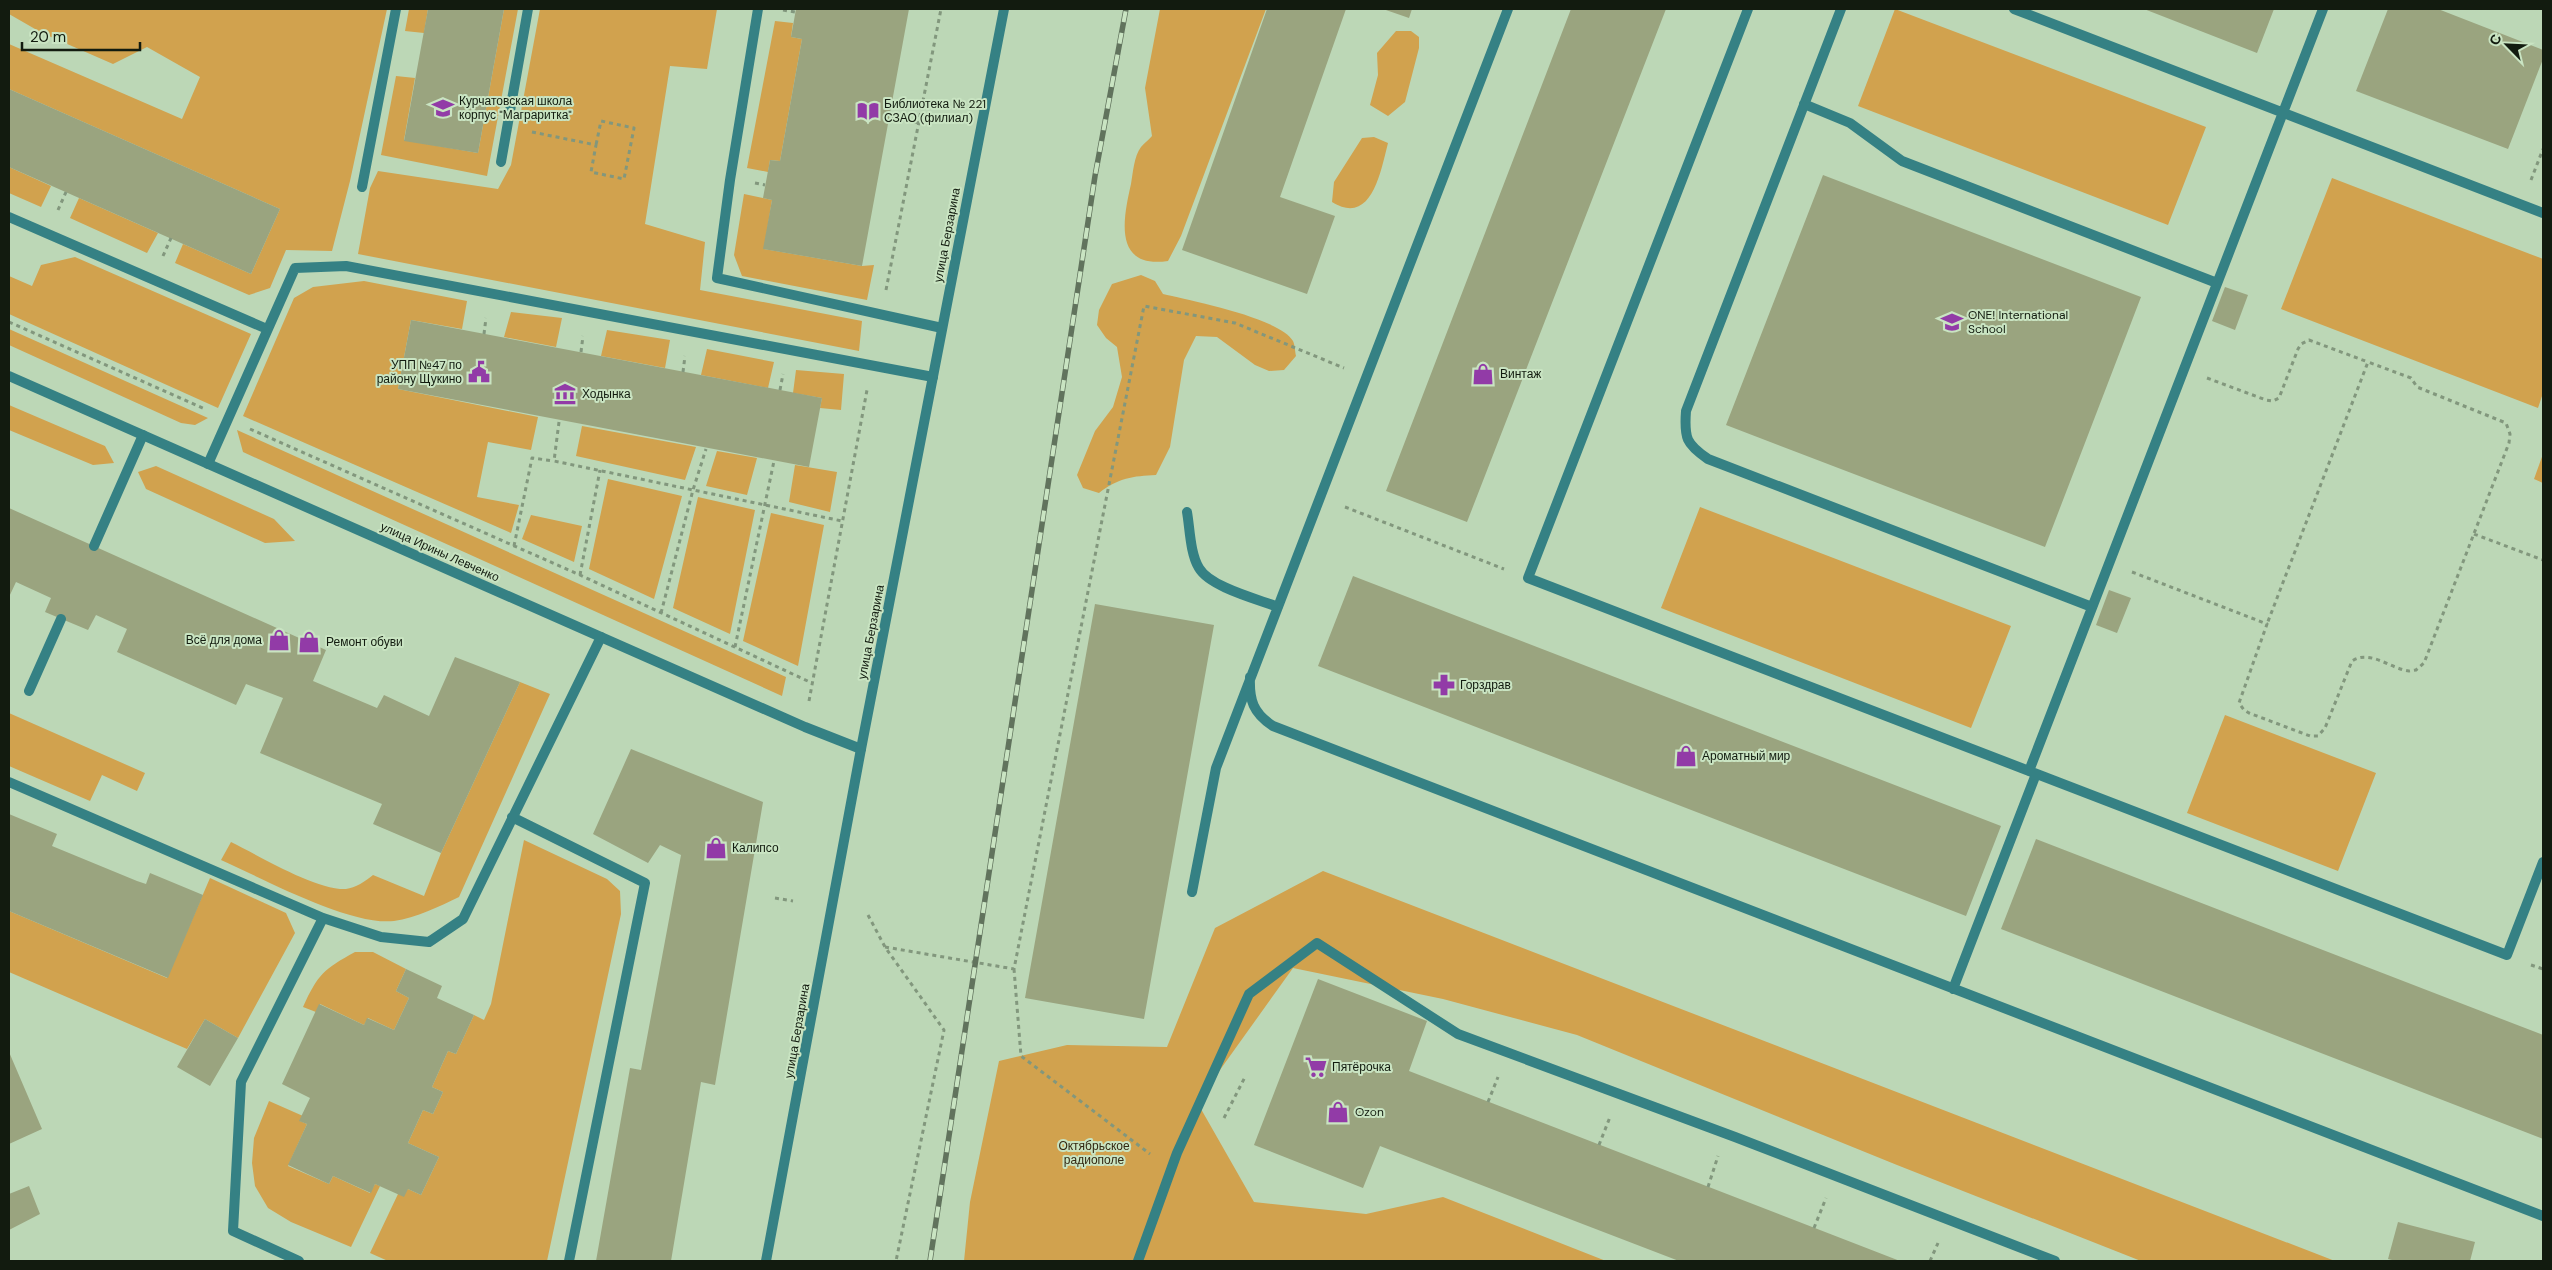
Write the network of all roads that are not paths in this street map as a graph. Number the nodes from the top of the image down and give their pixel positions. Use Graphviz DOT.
graph roads {
  1 [pos="396,9"];
  2 [pos="528,9"];
  3 [pos="758,9"];
  4 [pos="1004,9"];
  5 [pos="1508,9"];
  6 [pos="1748,9"];
  7 [pos="1841,9"];
  8 [pos="2014,9"];
  9 [pos="2323,9"];
  10 [pos="1804,104"];
  11 [pos="2283,112"];
  12 [pos="501,162"];
  13 [pos="362,187"];
  14 [pos="2543,213"];
  15 [pos="9,217"];
  16 [pos="2217,283"];
  17 [pos="942,328"];
  18 [pos="267,329"];
  19 [pos="9,376"];
  20 [pos="933,377"];
  21 [pos="142,435"];
  22 [pos="208,464"];
  23 [pos="1187,512"];
  24 [pos="94,546"];
  25 [pos="1278,607"];
  26 [pos="2092,607"];
  27 [pos="61,618"];
  28 [pos="601,637"];
  29 [pos="1250,676"];
  30 [pos="29,691"];
  31 [pos="861,749"];
  32 [pos="2033,772"];
  33 [pos="9,782"];
  34 [pos="512,817"];
  35 [pos="2543,862"];
  36 [pos="1192,892"];
  37 [pos="323,918"];
  38 [pos="1953,989"];
  39 [pos="2543,1216"];
  40 [pos="299,1261"];
  41 [pos="569,1261"];
  42 [pos="766,1261"];
  43 [pos="1138,1261"];
  44 [pos="2055,1261"];
  1 -- 13 [label="street"];
  2 -- 12 [label="street"];
  3 -- 17 [label="street"];
  4 -- 17 [label="street, улица Берзарина"];
  5 -- 25 [label="street"];
  6 -- 32 [label="street"];
  7 -- 10 [label="street"];
  8 -- 11 [label="street"];
  9 -- 11 [label="street"];
  10 -- 16 [label="street"];
  10 -- 26 [label="street"];
  11 -- 14 [label="street"];
  11 -- 16 [label="street"];
  15 -- 18 [label="street"];
  16 -- 26 [label="street"];
  17 -- 20 [label="street, улица Берзарина"];
  18 -- 20 [label="street"];
  18 -- 22 [label="street"];
  19 -- 21 [label="street, улица Ирины Левченко"];
  20 -- 31 [label="street, улица Берзарина"];
  21 -- 22 [label="street, улица Ирины Левченко"];
  21 -- 24 [label="street"];
  22 -- 28 [label="street, улица Ирины Левченко"];
  23 -- 25 [label="street"];
  25 -- 29 [label="street"];
  26 -- 32 [label="street"];
  27 -- 30 [label="street"];
  28 -- 31 [label="street, улица Ирины Левченко"];
  28 -- 34 [label="street"];
  29 -- 36 [label="street"];
  29 -- 38 [label="street"];
  31 -- 42 [label="street, улица Берзарина"];
  32 -- 35 [label="street"];
  32 -- 38 [label="street"];
  33 -- 37 [label="street"];
  34 -- 37 [label="street"];
  34 -- 41 [label="street"];
  37 -- 40 [label="street"];
  38 -- 39 [label="street"];
  43 -- 44 [label="street"];
}
